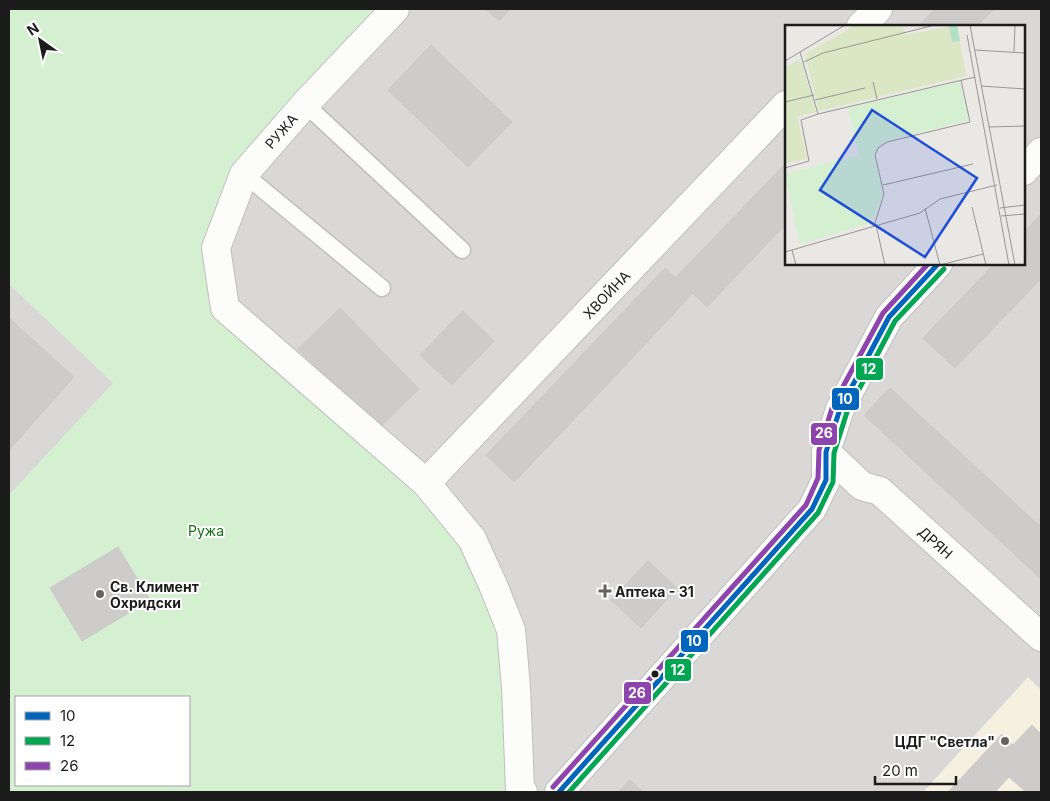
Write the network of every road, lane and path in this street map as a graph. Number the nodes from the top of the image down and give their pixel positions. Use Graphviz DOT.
graph roads {
  1 [pos="395,9"];
  2 [pos="878,9"];
  3 [pos="862,25"];
  4 [pos="305,104"];
  5 [pos="785,105"];
  6 [pos="1041,152"];
  7 [pos="1025,170"];
  8 [pos="244,174"];
  9 [pos="462,250"];
  10 [pos="937,265"];
  11 [pos="382,288"];
  12 [pos="826,452"];
  13 [pos="426,483"];
  14 [pos="1041,637"];
  15 [pos="523,792"];
  16 [pos="559,792"];
  1 -- 4 [label="street, РУЖА"];
  2 -- 3 [label="street"];
  4 -- 8 [label="street, РУЖА"];
  4 -- 9 [label="lane"];
  5 -- 13 [label="street, ХВОЙНА"];
  6 -- 7 [label="street"];
  8 -- 11 [label="lane"];
  8 -- 13 [label="street, РУЖА"];
  10 -- 12 [label="street"];
  12 -- 14 [label="street, ДРЯН"];
  12 -- 16 [label="street"];
  13 -- 15 [label="street, РУЖА"];
}
